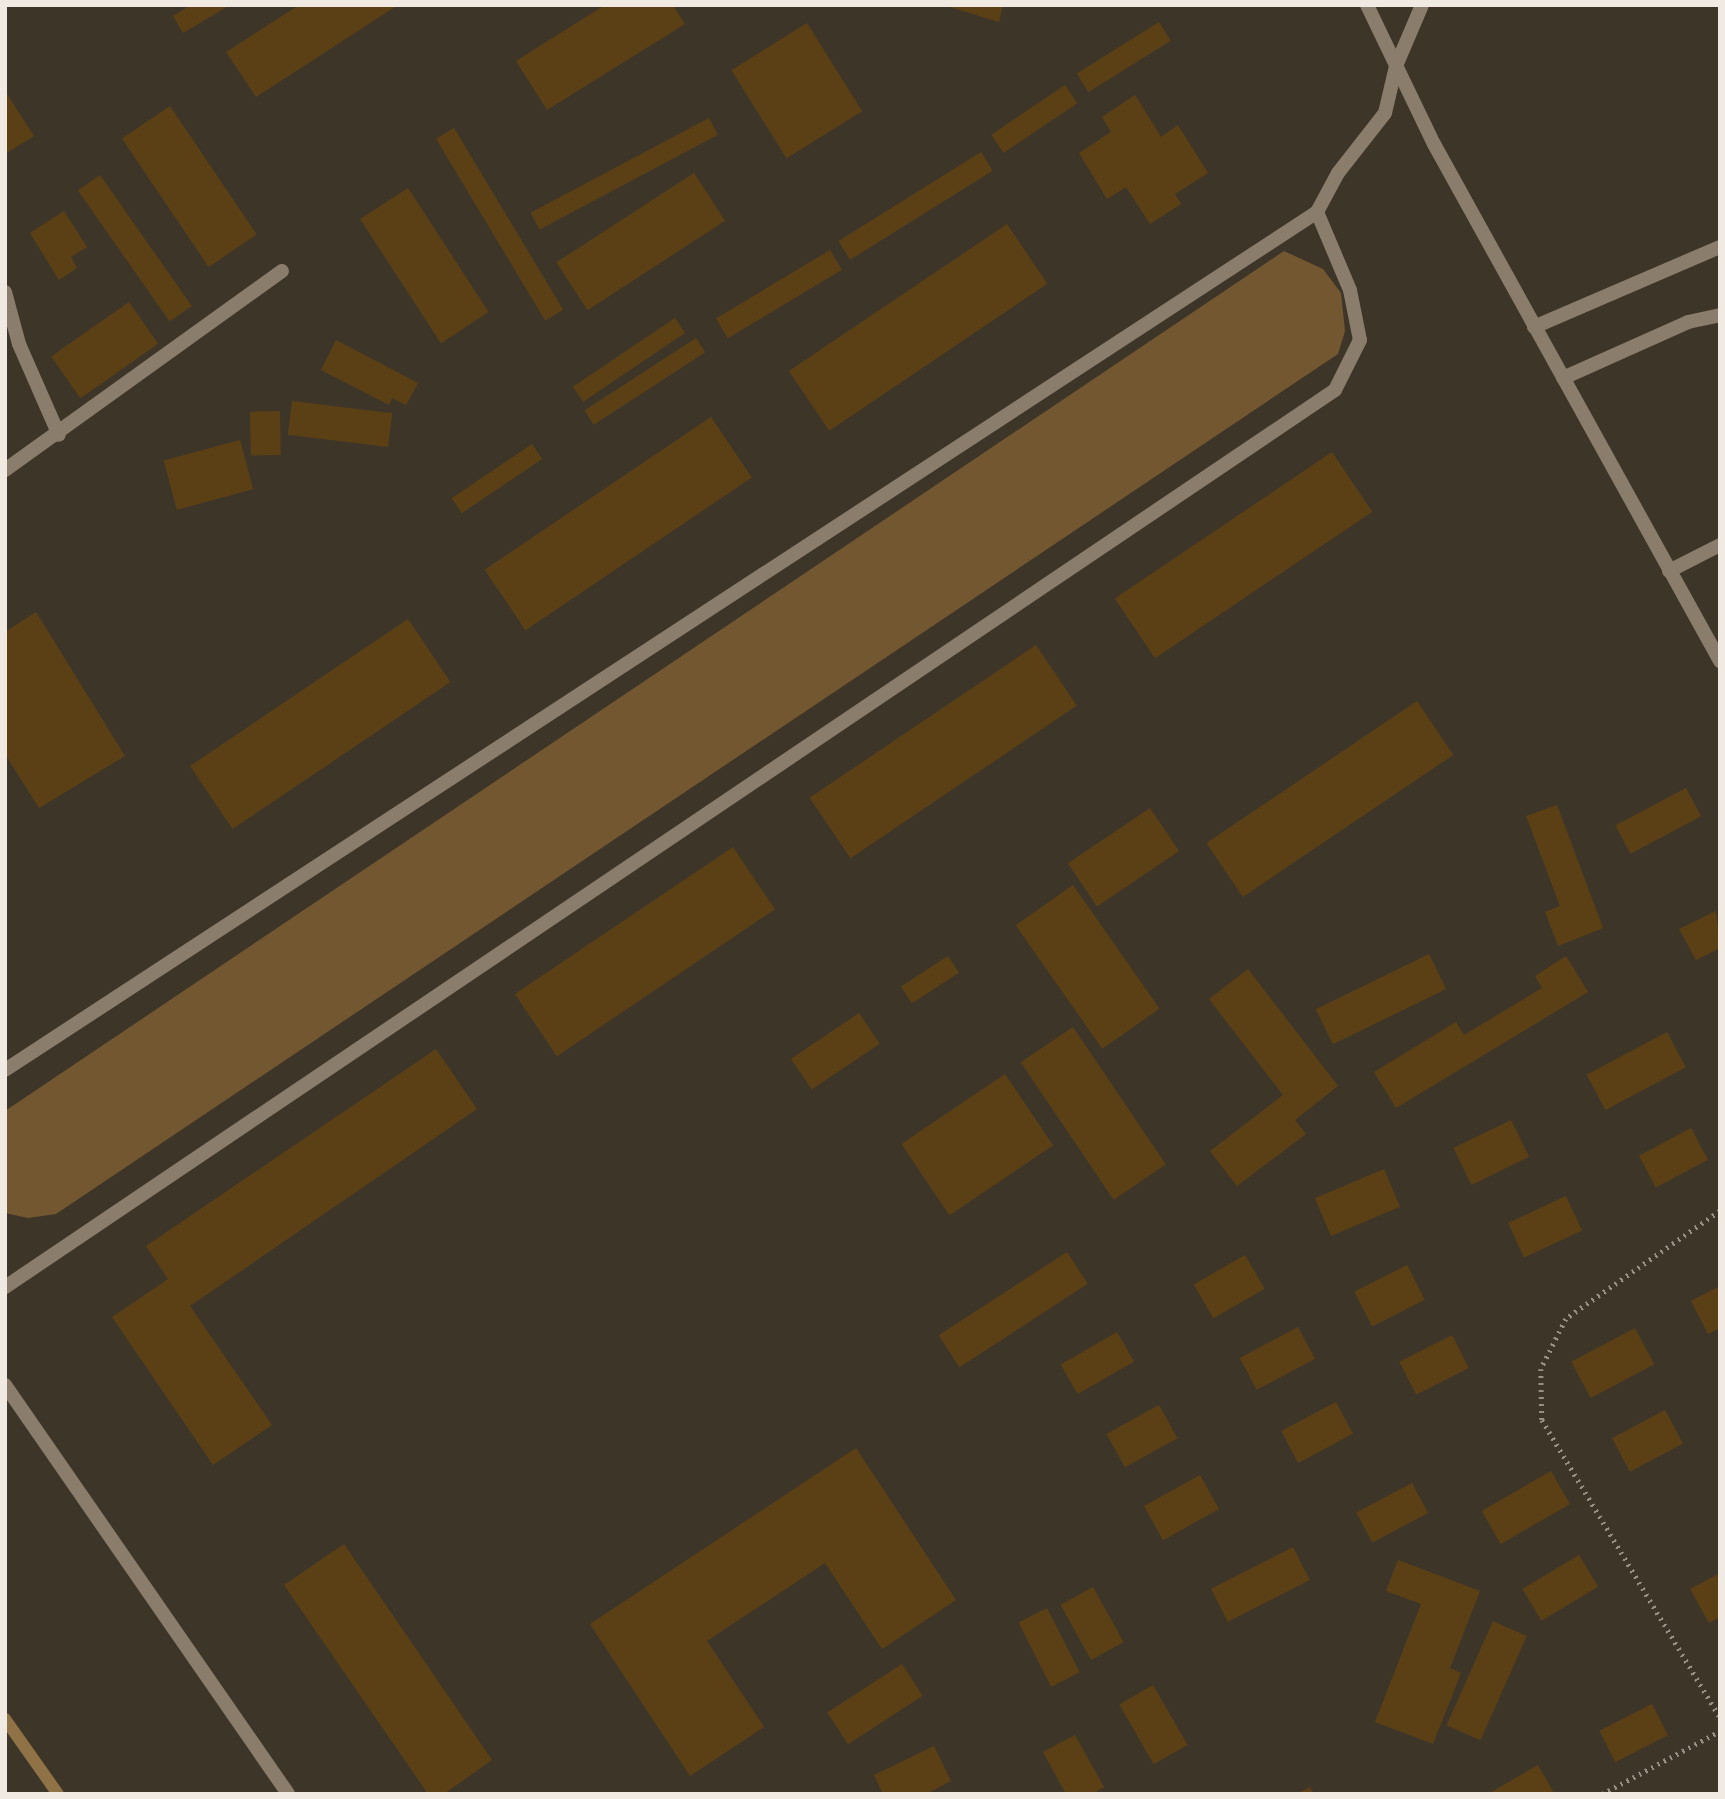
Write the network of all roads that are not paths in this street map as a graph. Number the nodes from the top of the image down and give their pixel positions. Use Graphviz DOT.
graph roads {
  1 [pos="1367,5"];
  2 [pos="1422,5"];
  3 [pos="1396,66"];
  4 [pos="1317,212"];
  5 [pos="1720,247"];
  6 [pos="282,271"];
  7 [pos="5,292"];
  8 [pos="1720,315"];
  9 [pos="1534,327"];
  10 [pos="1563,378"];
  11 [pos="59,435"];
  12 [pos="5,470"];
  13 [pos="1720,545"];
  14 [pos="1669,571"];
  15 [pos="1720,661"];
  16 [pos="5,1070"];
  17 [pos="5,1287"];
  18 [pos="5,1385"];
  19 [pos="288,1794"];
  1 -- 3 [label="street"];
  2 -- 3 [label="street"];
  3 -- 4 [label="street"];
  3 -- 9 [label="street"];
  4 -- 16 [label="street"];
  4 -- 17 [label="street"];
  5 -- 9 [label="street"];
  6 -- 11 [label="street"];
  7 -- 11 [label="street"];
  8 -- 10 [label="street"];
  9 -- 10 [label="street"];
  10 -- 14 [label="street"];
  11 -- 12 [label="street"];
  13 -- 14 [label="street"];
  14 -- 15 [label="street"];
  18 -- 19 [label="street"];
}
